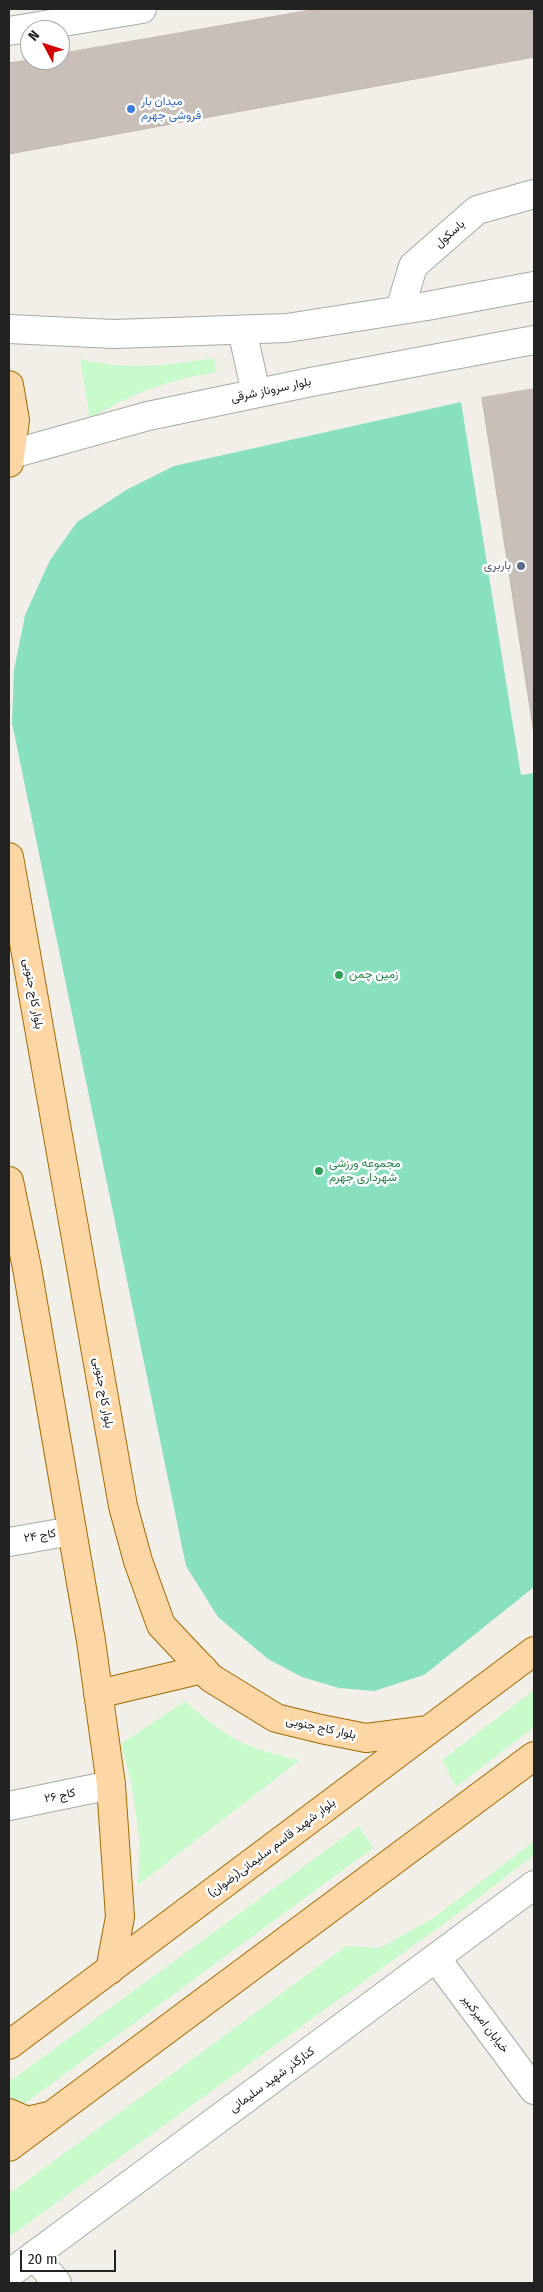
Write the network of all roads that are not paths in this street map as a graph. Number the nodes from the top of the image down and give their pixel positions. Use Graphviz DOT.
graph roads {
  1 [pos="140,9"];
  2 [pos="9,31"];
  3 [pos="534,194"];
  4 [pos="534,286"];
  5 [pos="400,310"];
  6 [pos="9,329"];
  7 [pos="242,330"];
  8 [pos="534,340"];
  9 [pos="9,385"];
  10 [pos="256,393"];
  11 [pos="10,459"];
  12 [pos="9,857"];
  13 [pos="9,1181"];
  14 [pos="72,1531"];
  15 [pos="9,1542"];
  16 [pos="534,1651"];
  17 [pos="203,1669"];
  18 [pos="98,1694"];
  19 [pos="428,1730"];
  20 [pos="534,1756"];
  21 [pos="111,1785"];
  22 [pos="9,1806"];
  23 [pos="534,1885"];
  24 [pos="436,1958"];
  25 [pos="110,1970"];
  26 [pos="9,2045"];
  27 [pos="534,2090"];
  28 [pos="9,2113"];
  29 [pos="48,2116"];
  30 [pos="9,2147"];
  31 [pos="34,2255"];
  32 [pos="9,2274"];
  33 [pos="57,2283"];
  1 -- 2 [label="street"];
  3 -- 5 [label="street, باسکول"];
  4 -- 5 [label="street"];
  5 -- 7 [label="street"];
  6 -- 7 [label="street"];
  7 -- 10 [label="street"];
  8 -- 10 [label="street, بلوار سروناز شرقی"];
  9 -- 11 [label="main road"];
  10 -- 11 [label="street, بلوار سروناز شرقی"];
  12 -- 17 [label="main road, بلوار کاج جنوبی"];
  13 -- 14 [label="main road"];
  14 -- 15 [label="street, کاج ۲۴"];
  14 -- 18 [label="main road"];
  16 -- 19 [label="main road, بلوار شهید قاسم سلیمانی(رضوان)"];
  17 -- 18 [label="main road"];
  17 -- 19 [label="main road, بلوار کاج جنوبی"];
  18 -- 21 [label="main road"];
  19 -- 25 [label="main road, بلوار شهید قاسم سلیمانی(رضوان)"];
  20 -- 29 [label="main road"];
  21 -- 22 [label="street, کاج ۲۶"];
  21 -- 25 [label="main road"];
  23 -- 24 [label="street, کنارگذر شهید سلیمانی"];
  24 -- 27 [label="street, خیابان امیرکبیر"];
  24 -- 31 [label="street, کنارگذر شهید سلیمانی"];
  25 -- 26 [label="main road, بلوار شهید قاسم سلیمانی(رضوان)"];
  28 -- 29 [label="main road"];
  29 -- 30 [label="main road"];
  31 -- 32 [label="street, کنارگذر شهید سلیمانی"];
  31 -- 33 [label="street"];
}
